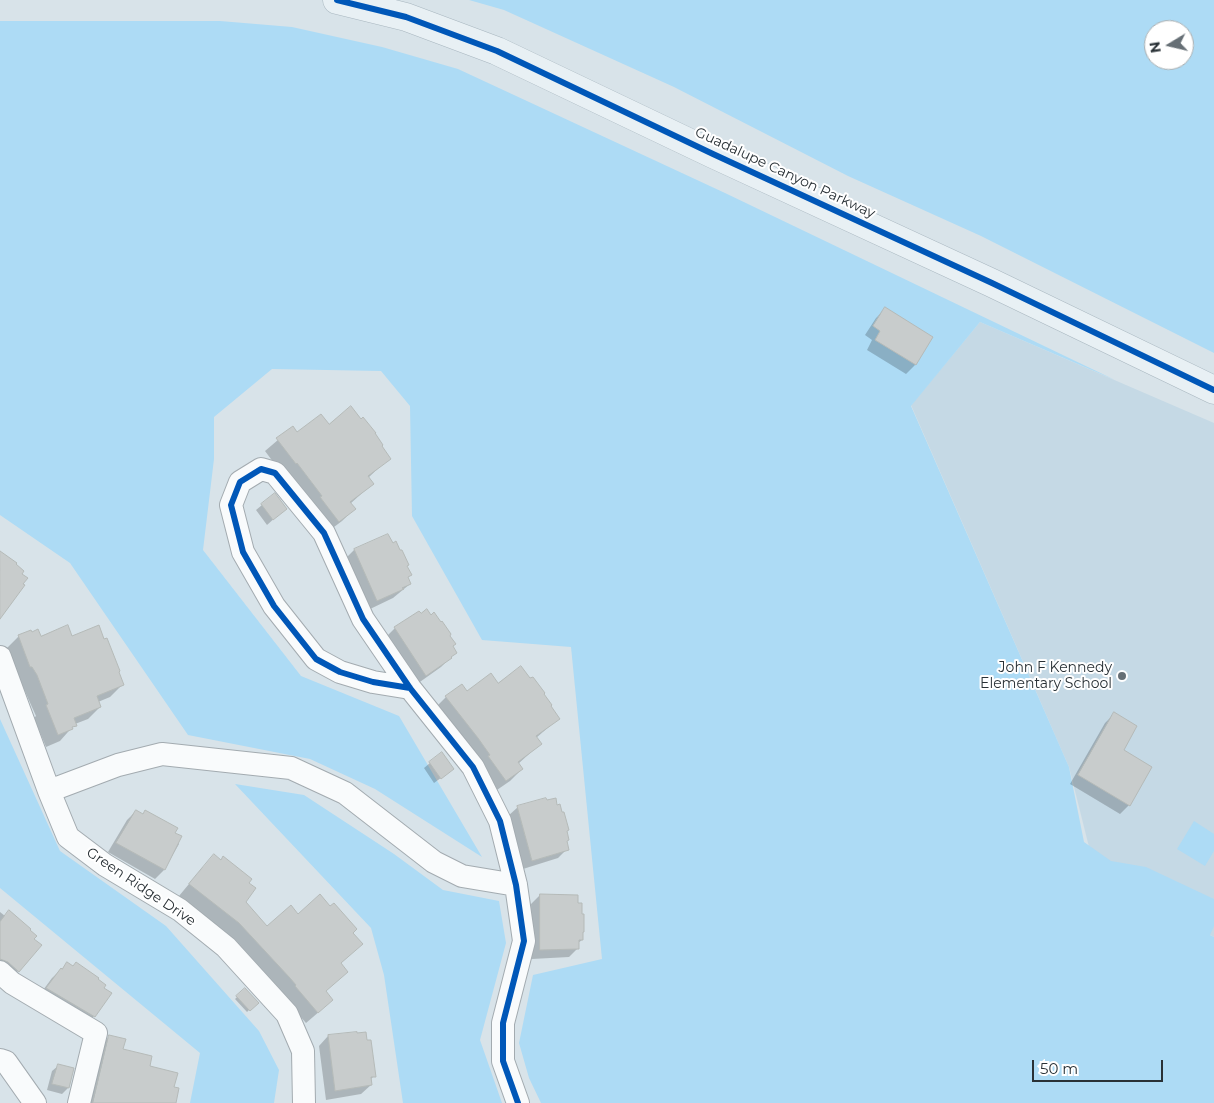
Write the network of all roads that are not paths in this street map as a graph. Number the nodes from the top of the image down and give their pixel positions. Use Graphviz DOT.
graph roads {
  1 [pos="337,0"];
  2 [pos="1214,390"];
  3 [pos="0,657"];
  4 [pos="410,688"];
  5 [pos="50,791"];
  6 [pos="516,885"];
  7 [pos="0,972"];
  8 [pos="0,1060"];
  9 [pos="35,1103"];
  10 [pos="79,1103"];
  11 [pos="304,1103"];
  12 [pos="518,1103"];
  1 -- 2 [label="main road, Guadalupe Canyon Parkway"];
  3 -- 5 [label="street, Green Ridge Drive"];
  4 -- 4 [label="street"];
  4 -- 6 [label="street"];
  5 -- 6 [label="street"];
  5 -- 11 [label="street, Green Ridge Drive"];
  6 -- 12 [label="street"];
  7 -- 10 [label="street"];
  8 -- 9 [label="street"];
}
